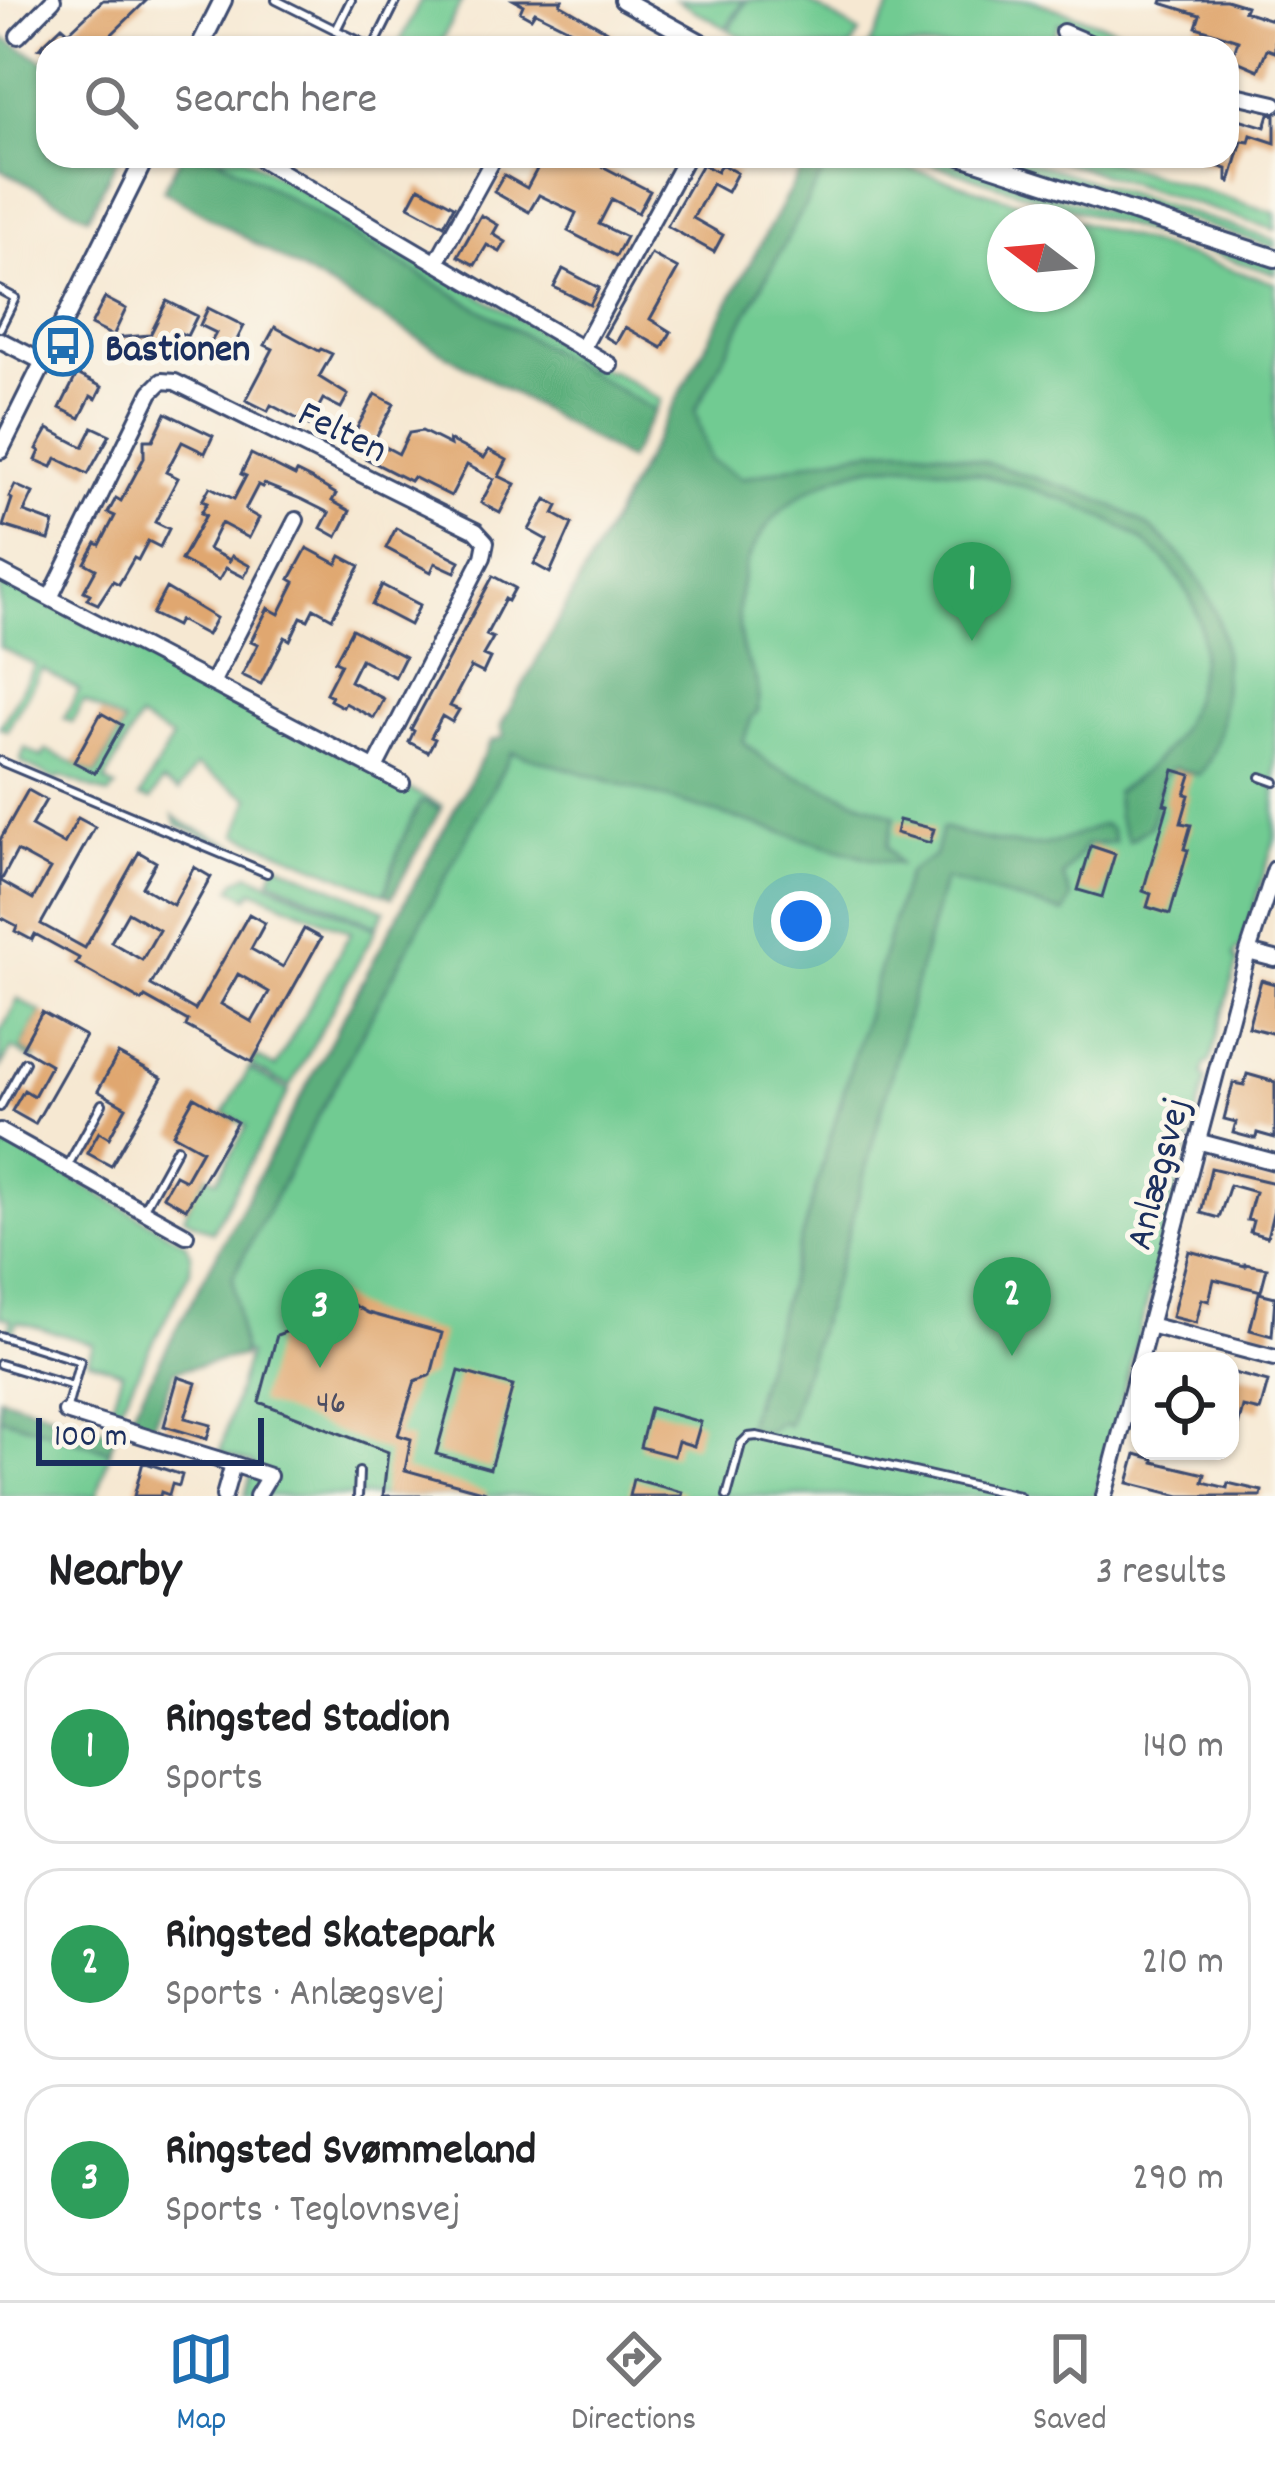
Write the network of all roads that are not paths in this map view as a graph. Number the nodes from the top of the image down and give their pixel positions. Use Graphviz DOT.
graph roads {
  1 [pos="53,0"];
  2 [pos="223,0"];
  3 [pos="276,0"];
  4 [pos="352,0"];
  5 [pos="397,0"];
  6 [pos="622,0"];
  7 [pos="336,30"];
  8 [pos="1064,32"];
  9 [pos="18,36"];
  10 [pos="205,36"];
  11 [pos="348,36"];
  12 [pos="379,36"];
  13 [pos="688,36"];
  14 [pos="1073,36"];
  15 [pos="1239,96"];
  16 [pos="1275,104"];
  17 [pos="140,168"];
  18 [pos="285,168"];
  19 [pos="488,168"];
  20 [pos="680,168"];
  21 [pos="999,168"];
  22 [pos="1275,258"];
  23 [pos="436,263"];
  24 [pos="0,290"];
  25 [pos="0,328"];
  26 [pos="0,340"];
  27 [pos="582,349"];
  28 [pos="43,362"];
  29 [pos="610,365"];
  30 [pos="0,450"];
  31 [pos="296,520"];
  32 [pos="0,572"];
  33 [pos="50,598"];
  34 [pos="212,683"];
  35 [pos="0,761"];
  36 [pos="375,768"];
  37 [pos="1261,777"];
  38 [pos="402,782"];
  39 [pos="1275,782"];
  40 [pos="1275,869"];
  41 [pos="267,873"];
  42 [pos="1248,952"];
  43 [pos="1275,958"];
  44 [pos="26,1062"];
  45 [pos="102,1104"];
  46 [pos="0,1107"];
  47 [pos="0,1131"];
  48 [pos="1197,1142"];
  49 [pos="178,1148"];
  50 [pos="1275,1162"];
  51 [pos="66,1168"];
  52 [pos="142,1211"];
  53 [pos="185,1235"];
  54 [pos="1149,1325"];
  55 [pos="0,1336"];
  56 [pos="1275,1358"];
  57 [pos="0,1364"];
  58 [pos="73,1386"];
  59 [pos="66,1412"];
  60 [pos="233,1464"];
  61 [pos="358,1472"];
  62 [pos="224,1496"];
  63 [pos="257,1496"];
  64 [pos="358,1496"];
  65 [pos="727,1496"];
  66 [pos="1019,1496"];
  67 [pos="1104,1496"];
  1 -- 9 [label="street"];
  2 -- 10 [label="street"];
  3 -- 7 [label="lane"];
  4 -- 7 [label="lane"];
  5 -- 12 [label="lane"];
  6 -- 13 [label="street"];
  7 -- 11 [label="lane"];
  8 -- 14 [label="street"];
  15 -- 16 [label="street"];
  17 -- 28 [label="street"];
  18 -- 23 [label="street"];
  19 -- 23 [label="street"];
  20 -- 27 [label="street"];
  21 -- 22 [label="street"];
  23 -- 27 [label="street"];
  24 -- 25 [label="lane"];
  26 -- 28 [label="street"];
  27 -- 29 [label="street"];
  28 -- 30 [label="street"];
  31 -- 34 [label="street"];
  32 -- 33 [label="street"];
  33 -- 34 [label="street"];
  33 -- 36 [label="street, Felten"];
  34 -- 36 [label="street"];
  35 -- 41 [label="lane"];
  36 -- 38 [label="street"];
  37 -- 39 [label="lane"];
  40 -- 42 [label="street, Anlægsvej"];
  42 -- 43 [label="street"];
  42 -- 48 [label="street, Anlægsvej"];
  44 -- 46 [label="lane"];
  45 -- 51 [label="lane"];
  47 -- 51 [label="street"];
  48 -- 50 [label="street"];
  48 -- 54 [label="street, Anlægsvej"];
  49 -- 52 [label="lane"];
  51 -- 52 [label="street"];
  52 -- 53 [label="street"];
  54 -- 56 [label="street"];
  54 -- 67 [label="street, Anlægsvej"];
  55 -- 58 [label="lane"];
  57 -- 58 [label="lane"];
  58 -- 59 [label="lane"];
  59 -- 60 [label="street"];
  60 -- 62 [label="street"];
  60 -- 63 [label="street"];
  61 -- 64 [label="lane"];
  65 -- 66 [label="lane"];
}
